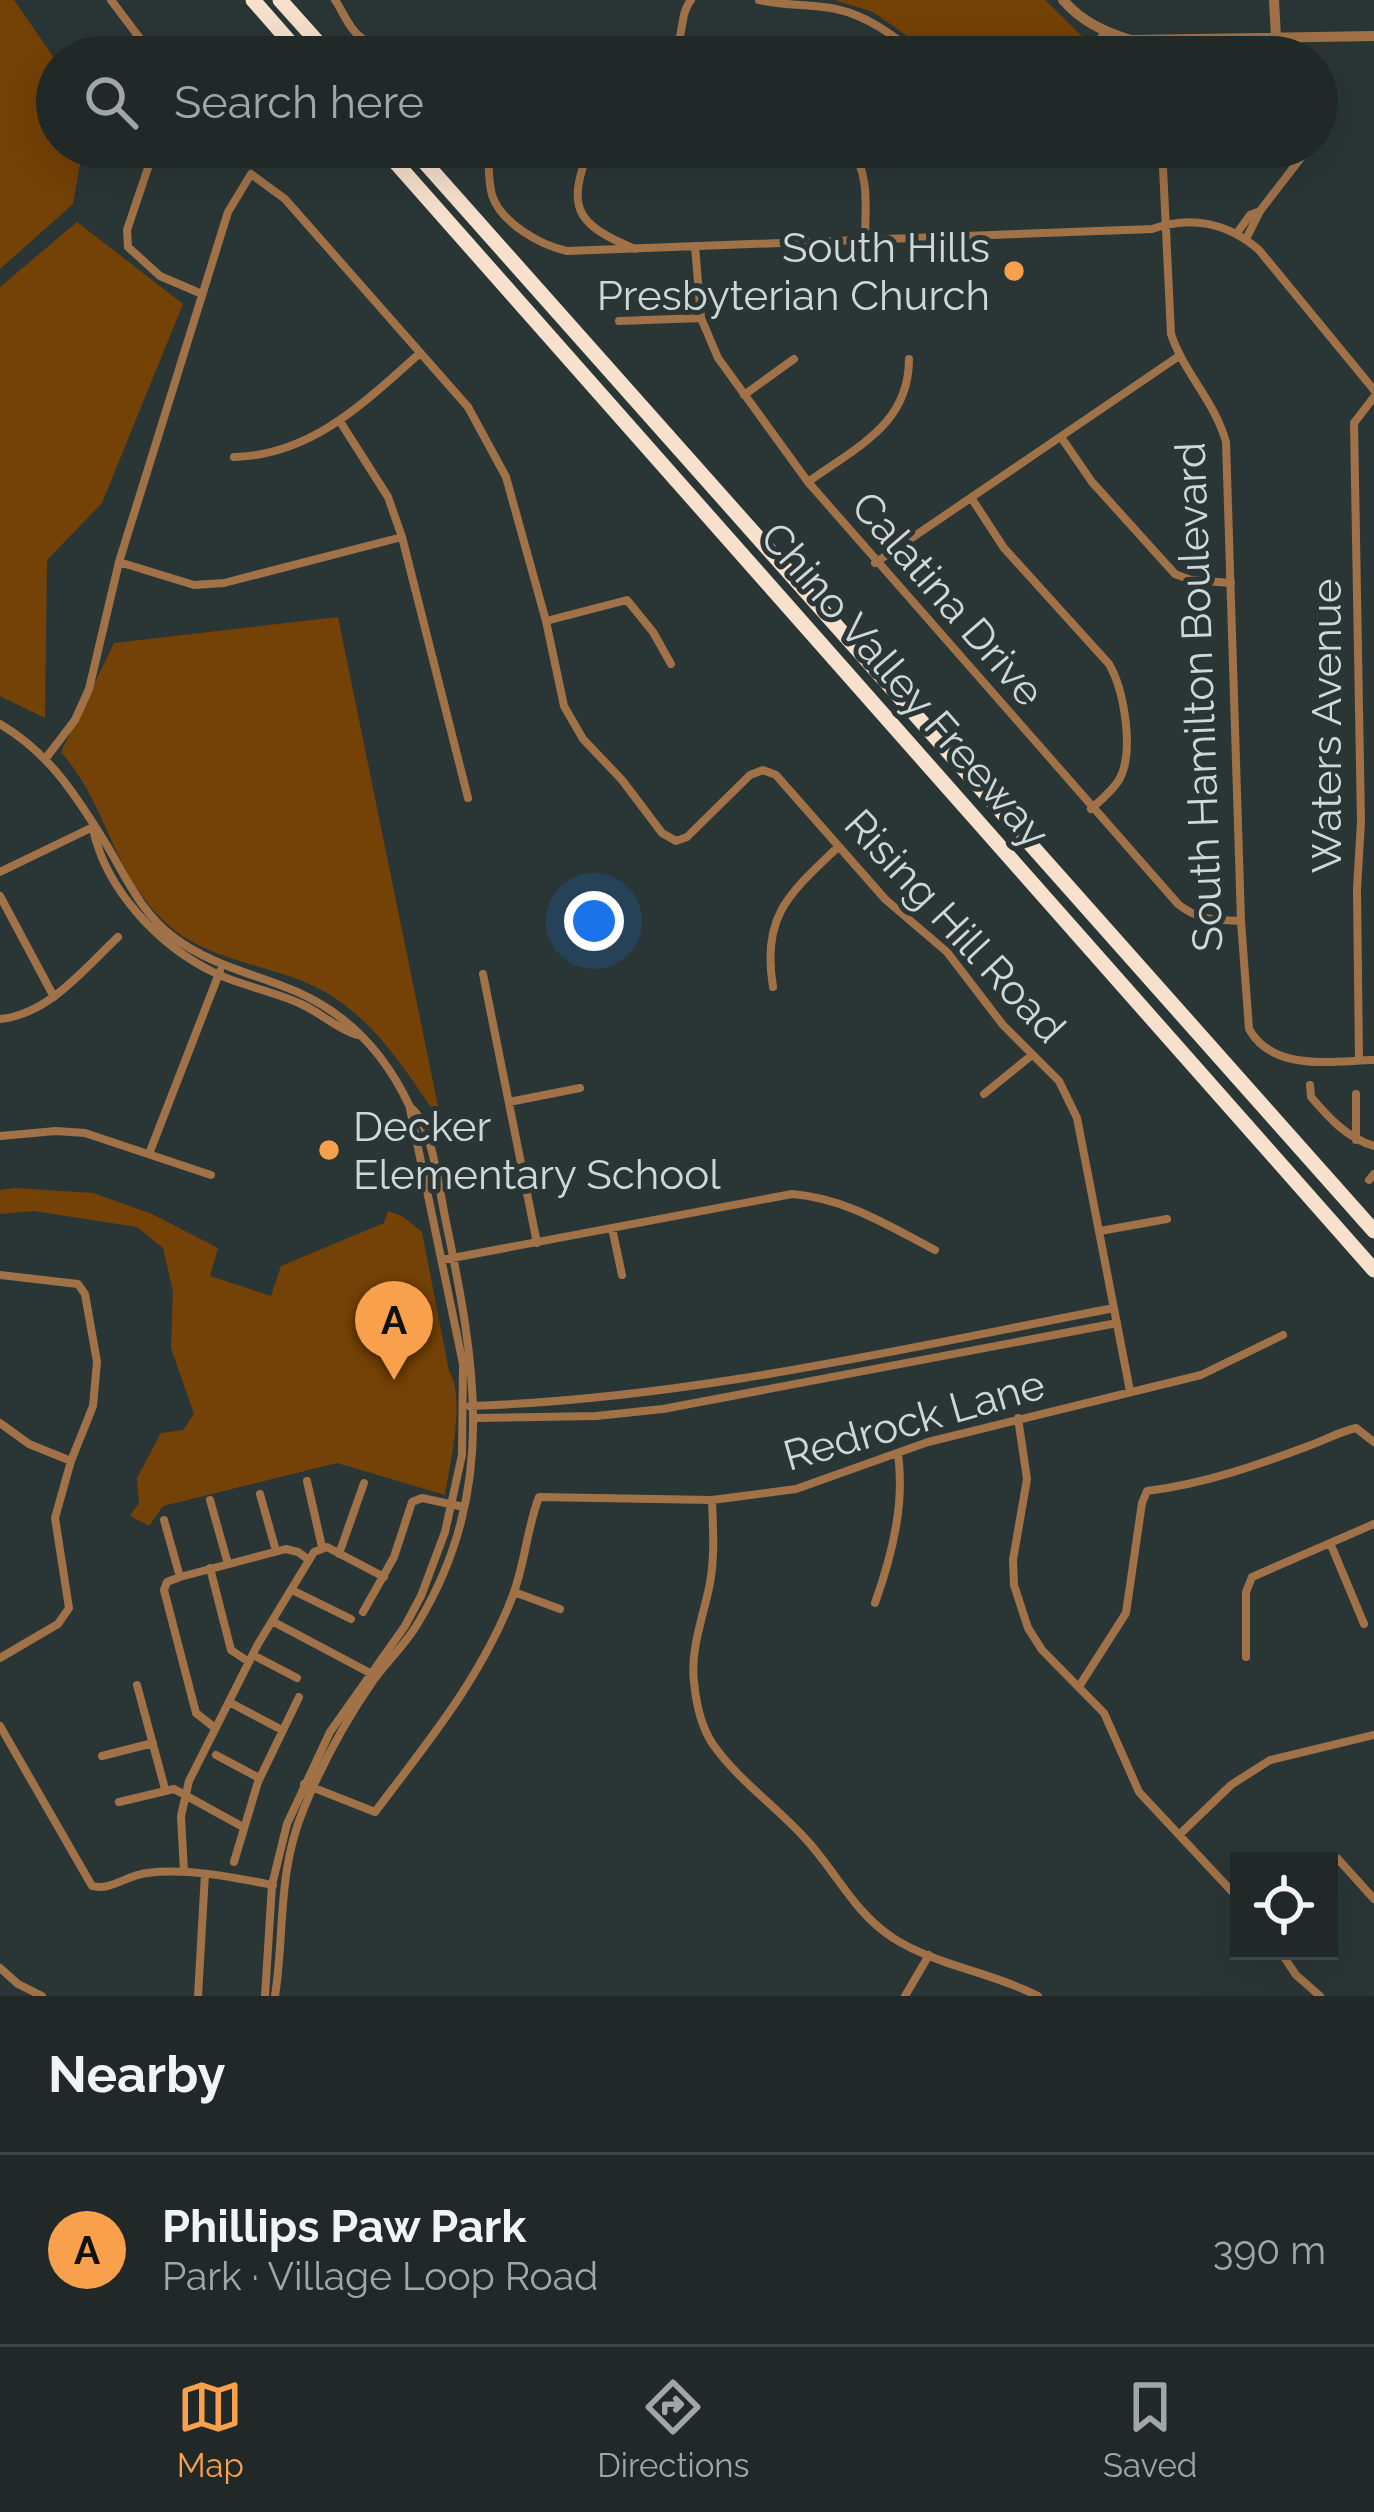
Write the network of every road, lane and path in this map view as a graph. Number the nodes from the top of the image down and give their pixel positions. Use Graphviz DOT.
graph roads {
  1 [pos="111,0"];
  2 [pos="253,0"];
  3 [pos="280,0"];
  4 [pos="335,0"];
  5 [pos="691,0"];
  6 [pos="759,0"];
  7 [pos="1063,0"];
  8 [pos="1274,0"];
  9 [pos="1105,32"];
  10 [pos="138,36"];
  11 [pos="285,36"];
  12 [pos="312,36"];
  13 [pos="359,36"];
  14 [pos="681,36"];
  15 [pos="891,36"];
  16 [pos="1102,36"];
  17 [pos="1118,36"];
  18 [pos="1276,36"];
  19 [pos="1374,36"];
  20 [pos="1338,37"];
  21 [pos="148,168"];
  22 [pos="401,168"];
  23 [pos="430,168"];
  24 [pos="490,168"];
  25 [pos="583,168"];
  26 [pos="861,168"];
  27 [pos="1163,168"];
  28 [pos="1292,168"];
  29 [pos="1165,224"];
  30 [pos="1241,236"];
  31 [pos="865,241"];
  32 [pos="695,246"];
  33 [pos="638,250"];
  34 [pos="202,294"];
  35 [pos="701,318"];
  36 [pos="619,321"];
  37 [pos="420,353"];
  38 [pos="1179,356"];
  39 [pos="909,358"];
  40 [pos="794,359"];
  41 [pos="1374,394"];
  42 [pos="744,395"];
  43 [pos="340,423"];
  44 [pos="1061,436"];
  45 [pos="234,458"];
  46 [pos="808,482"];
  47 [pos="972,499"];
  48 [pos="402,537"];
  49 [pos="118,562"];
  50 [pos="875,563"];
  51 [pos="1231,583"];
  52 [pos="546,621"];
  53 [pos="671,664"];
  54 [pos="0,724"];
  55 [pos="46,758"];
  56 [pos="468,798"];
  57 [pos="1091,809"];
  58 [pos="93,827"];
  59 [pos="838,847"];
  60 [pos="0,872"];
  61 [pos="0,896"];
  62 [pos="1241,921"];
  63 [pos="118,937"];
  64 [pos="1358,956"];
  65 [pos="1374,956"];
  66 [pos="221,970"];
  67 [pos="483,974"];
  68 [pos="773,987"];
  69 [pos="53,997"];
  70 [pos="0,1019"];
  71 [pos="1032,1055"];
  72 [pos="1360,1060"];
  73 [pos="1374,1060"];
  74 [pos="1310,1085"];
  75 [pos="580,1088"];
  76 [pos="984,1094"];
  77 [pos="1355,1094"];
  78 [pos="509,1102"];
  79 [pos="0,1136"];
  80 [pos="1356,1141"];
  81 [pos="1374,1146"];
  82 [pos="149,1154"];
  83 [pos="212,1175"];
  84 [pos="1167,1219"];
  85 [pos="612,1228"];
  86 [pos="1100,1231"];
  87 [pos="1374,1231"];
  88 [pos="537,1243"];
  89 [pos="935,1250"];
  90 [pos="448,1259"];
  91 [pos="1374,1270"];
  92 [pos="0,1275"];
  93 [pos="622,1275"];
  94 [pos="1114,1308"];
  95 [pos="1117,1323"];
  96 [pos="1283,1336"];
  97 [pos="1130,1391"];
  98 [pos="469,1406"];
  99 [pos="475,1418"];
  100 [pos="1018,1418"];
  101 [pos="0,1423"];
  102 [pos="1374,1442"];
  103 [pos="898,1454"];
  104 [pos="71,1461"];
  105 [pos="308,1481"];
  106 [pos="364,1483"];
  107 [pos="260,1494"];
  108 [pos="712,1500"];
  109 [pos="210,1501"];
  110 [pos="452,1504"];
  111 [pos="464,1507"];
  112 [pos="164,1520"];
  113 [pos="1374,1524"];
  114 [pos="1330,1545"];
  115 [pos="322,1546"];
  116 [pos="275,1551"];
  117 [pos="339,1553"];
  118 [pos="309,1560"];
  119 [pos="228,1564"];
  120 [pos="210,1568"];
  121 [pos="180,1576"];
  122 [pos="384,1577"];
  123 [pos="292,1590"];
  124 [pos="514,1592"];
  125 [pos="875,1603"];
  126 [pos="560,1609"];
  127 [pos="363,1612"];
  128 [pos="351,1619"];
  129 [pos="272,1621"];
  130 [pos="1364,1624"];
  131 [pos="1246,1657"];
  132 [pos="0,1658"];
  133 [pos="251,1659"];
  134 [pos="373,1674"];
  135 [pos="297,1678"];
  136 [pos="1080,1684"];
  137 [pos="137,1685"];
  138 [pos="299,1697"];
  139 [pos="229,1702"];
  140 [pos="0,1726"];
  141 [pos="215,1728"];
  142 [pos="282,1730"];
  143 [pos="1374,1735"];
  144 [pos="153,1743"];
  145 [pos="216,1755"];
  146 [pos="101,1756"];
  147 [pos="260,1778"];
  148 [pos="309,1785"];
  149 [pos="165,1789"];
  150 [pos="184,1794"];
  151 [pos="119,1802"];
  152 [pos="243,1827"];
  153 [pos="1179,1834"];
  154 [pos="1338,1859"];
  155 [pos="234,1862"];
  156 [pos="184,1872"];
  157 [pos="205,1874"];
  158 [pos="277,1886"];
  159 [pos="1230,1888"];
  160 [pos="1374,1899"];
  161 [pos="928,1955"];
  162 [pos="1286,1960"];
  163 [pos="0,1968"];
  164 [pos="42,1996"];
  165 [pos="198,1996"];
  166 [pos="265,1996"];
  167 [pos="275,1996"];
  168 [pos="905,1996"];
  169 [pos="1038,1996"];
  170 [pos="1320,1996"];
  1 -- 10 [label="street"];
  2 -- 11 [label="highway"];
  3 -- 12 [label="highway"];
  4 -- 13 [label="street"];
  5 -- 14 [label="street"];
  6 -- 15 [label="street"];
  7 -- 9 [label="street"];
  8 -- 18 [label="street"];
  9 -- 16 [label="street"];
  9 -- 17 [label="street"];
  19 -- 20 [label="street"];
  21 -- 34 [label="street"];
  22 -- 91 [label="highway, Chino Valley Freeway"];
  23 -- 87 [label="highway, Chino Valley Freeway"];
  24 -- 33 [label="street"];
  25 -- 33 [label="street"];
  26 -- 31 [label="street"];
  27 -- 29 [label="street, South Hamilton Boulevard"];
  28 -- 30 [label="street"];
  29 -- 30 [label="street"];
  29 -- 31 [label="street"];
  29 -- 38 [label="street, South Hamilton Boulevard"];
  30 -- 41 [label="street"];
  31 -- 32 [label="street"];
  32 -- 33 [label="street"];
  32 -- 35 [label="street, Calatina Drive"];
  34 -- 37 [label="street"];
  34 -- 49 [label="street"];
  35 -- 36 [label="street"];
  35 -- 42 [label="street, Calatina Drive"];
  37 -- 43 [label="street"];
  37 -- 52 [label="street"];
  38 -- 44 [label="street"];
  38 -- 51 [label="street, South Hamilton Boulevard"];
  39 -- 46 [label="street"];
  40 -- 42 [label="street"];
  41 -- 64 [label="street, Waters Avenue"];
  42 -- 46 [label="street, Calatina Drive"];
  43 -- 45 [label="street"];
  43 -- 48 [label="street"];
  44 -- 47 [label="street"];
  44 -- 51 [label="street"];
  46 -- 50 [label="street, Calatina Drive"];
  47 -- 50 [label="street"];
  47 -- 57 [label="street"];
  48 -- 49 [label="street"];
  48 -- 56 [label="street"];
  49 -- 55 [label="street"];
  50 -- 57 [label="street, Calatina Drive"];
  51 -- 62 [label="street, South Hamilton Boulevard"];
  52 -- 53 [label="street"];
  52 -- 59 [label="street, Rising Hill Road"];
  54 -- 55 [label="street"];
  55 -- 58 [label="street"];
  57 -- 62 [label="street, Calatina Drive"];
  58 -- 60 [label="street"];
  58 -- 66 [label="street"];
  59 -- 68 [label="street"];
  59 -- 71 [label="street, Rising Hill Road"];
  61 -- 69 [label="street"];
  62 -- 72 [label="street, South Hamilton Boulevard"];
  63 -- 69 [label="street"];
  64 -- 65 [label="street"];
  64 -- 72 [label="street, Waters Avenue"];
  66 -- 82 [label="street"];
  66 -- 90 [label="street"];
  67 -- 78 [label="street"];
  69 -- 70 [label="street"];
  71 -- 76 [label="street"];
  71 -- 86 [label="street, Rising Hill Road"];
  72 -- 73 [label="street"];
  74 -- 80 [label="street"];
  75 -- 78 [label="street"];
  77 -- 80 [label="street"];
  78 -- 88 [label="street"];
  79 -- 82 [label="street"];
  80 -- 81 [label="street"];
  82 -- 83 [label="street"];
  84 -- 86 [label="street"];
  85 -- 88 [label="street"];
  85 -- 89 [label="street"];
  85 -- 93 [label="street"];
  86 -- 94 [label="street, Rising Hill Road"];
  88 -- 90 [label="street"];
  90 -- 98 [label="street"];
  92 -- 104 [label="street"];
  94 -- 95 [label="street, Rising Hill Road"];
  94 -- 98 [label="street"];
  95 -- 97 [label="street, Rising Hill Road"];
  95 -- 99 [label="street"];
  96 -- 97 [label="street, Redrock Lane"];
  97 -- 100 [label="street, Redrock Lane"];
  98 -- 99 [label="street"];
  98 -- 110 [label="street"];
  99 -- 111 [label="street"];
  100 -- 103 [label="street, Redrock Lane"];
  100 -- 136 [label="street"];
  101 -- 104 [label="street"];
  102 -- 136 [label="street"];
  103 -- 108 [label="street, Redrock Lane"];
  103 -- 125 [label="street"];
  104 -- 132 [label="street"];
  105 -- 115 [label="street"];
  106 -- 117 [label="street"];
  107 -- 116 [label="street"];
  108 -- 124 [label="street, Redrock Lane"];
  108 -- 161 [label="street"];
  109 -- 119 [label="street"];
  110 -- 111 [label="street"];
  110 -- 122 [label="street"];
  110 -- 134 [label="street"];
  111 -- 134 [label="street"];
  112 -- 121 [label="street"];
  113 -- 114 [label="street"];
  114 -- 130 [label="street"];
  114 -- 131 [label="street"];
  115 -- 117 [label="street"];
  115 -- 118 [label="street"];
  116 -- 118 [label="street"];
  116 -- 119 [label="street"];
  117 -- 122 [label="street"];
  118 -- 123 [label="street"];
  119 -- 120 [label="street"];
  120 -- 121 [label="street"];
  120 -- 133 [label="street"];
  121 -- 141 [label="street"];
  122 -- 127 [label="street"];
  123 -- 128 [label="street"];
  123 -- 129 [label="street"];
  124 -- 126 [label="street"];
  124 -- 148 [label="street"];
  129 -- 133 [label="street"];
  129 -- 134 [label="street"];
  133 -- 135 [label="street"];
  133 -- 139 [label="street"];
  134 -- 148 [label="street"];
  136 -- 153 [label="street"];
  137 -- 144 [label="street"];
  138 -- 142 [label="street"];
  139 -- 141 [label="street"];
  139 -- 142 [label="street"];
  140 -- 156 [label="street"];
  141 -- 150 [label="street"];
  142 -- 147 [label="street"];
  143 -- 153 [label="street"];
  144 -- 146 [label="street"];
  144 -- 149 [label="street"];
  145 -- 147 [label="street"];
  147 -- 152 [label="street"];
  148 -- 158 [label="street"];
  149 -- 150 [label="street"];
  149 -- 151 [label="street"];
  150 -- 152 [label="street"];
  150 -- 156 [label="street"];
  152 -- 155 [label="street"];
  153 -- 159 [label="street"];
  154 -- 160 [label="street"];
  156 -- 157 [label="street"];
  157 -- 158 [label="street"];
  157 -- 165 [label="street"];
  158 -- 166 [label="street"];
  158 -- 167 [label="street"];
  161 -- 168 [label="street"];
  161 -- 169 [label="street"];
  162 -- 170 [label="street"];
  163 -- 164 [label="street"];
}
